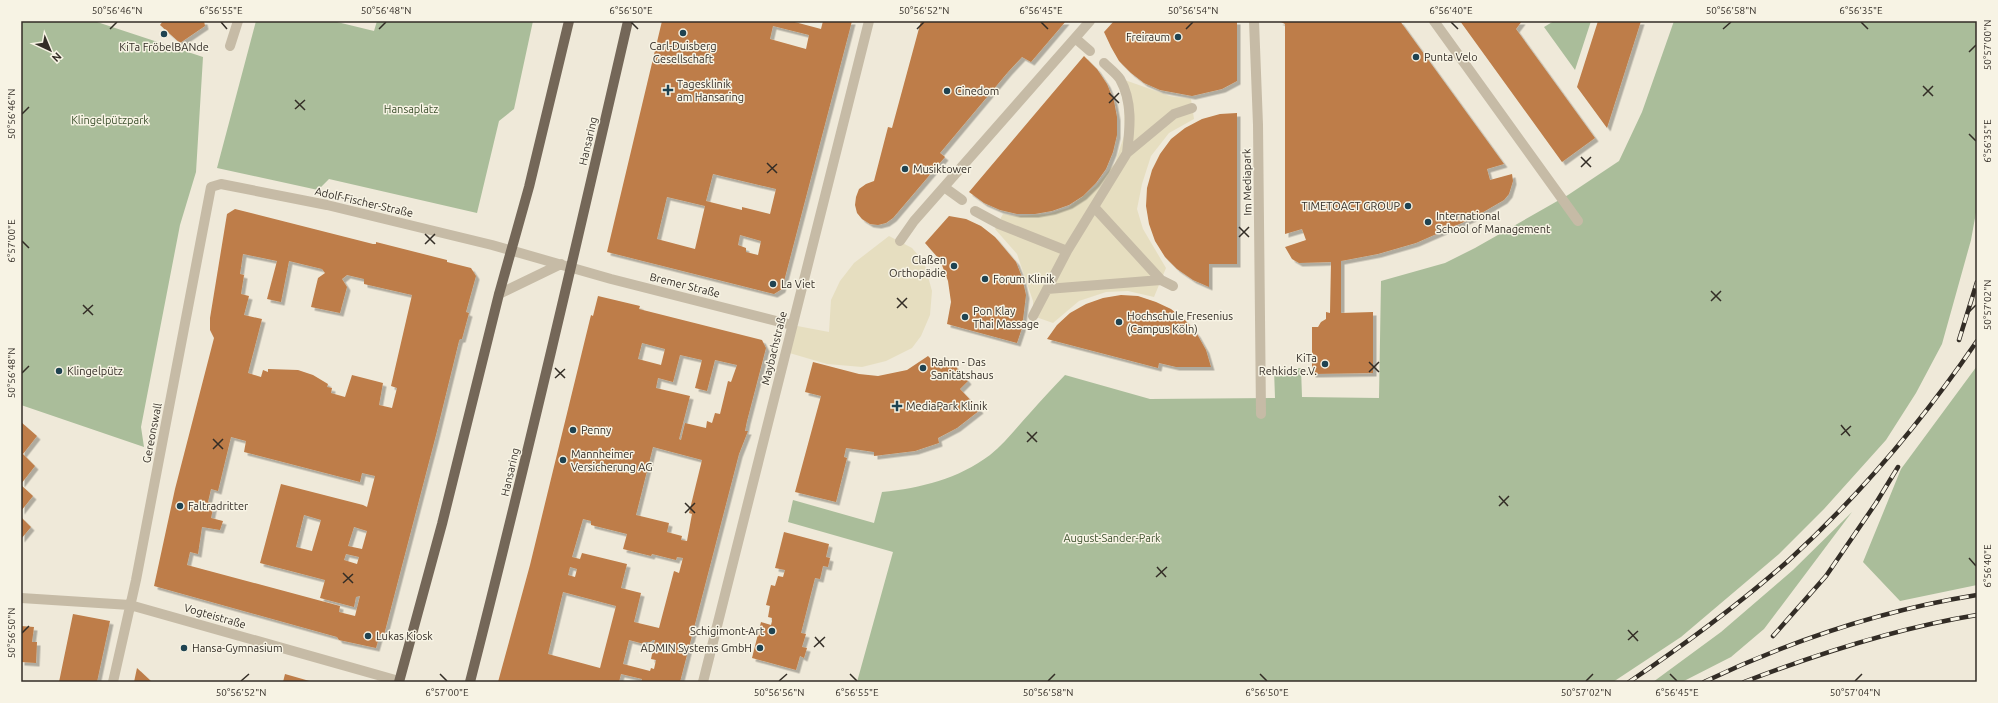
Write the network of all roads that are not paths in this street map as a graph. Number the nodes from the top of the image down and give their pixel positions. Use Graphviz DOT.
graph roads {
  1 [pos="238,21"];
  2 [pos="569,21"];
  3 [pos="628,21"];
  4 [pos="869,21"];
  5 [pos="1090,21"];
  6 [pos="1254,21"];
  7 [pos="1434,21"];
  8 [pos="1075,38"];
  9 [pos="230,46"];
  10 [pos="1090,51"];
  11 [pos="1104,63"];
  12 [pos="1192,108"];
  13 [pos="1127,153"];
  14 [pos="211,187"];
  15 [pos="944,187"];
  16 [pos="962,200"];
  17 [pos="1094,207"];
  18 [pos="975,211"];
  19 [pos="1578,221"];
  20 [pos="900,241"];
  21 [pos="1067,250"];
  22 [pos="512,251"];
  23 [pos="561,264"];
  24 [pos="572,267"];
  25 [pos="1161,280"];
  26 [pos="1173,286"];
  27 [pos="1047,289"];
  28 [pos="499,294"];
  29 [pos="1033,316"];
  30 [pos="792,325"];
  31 [pos="1261,414"];
  32 [pos="21,598"];
  33 [pos="130,605"];
  34 [pos="399,681"];
  35 [pos="113,682"];
  36 [pos="470,682"];
  37 [pos="703,682"];
  1 -- 9 [label="street"];
  2 -- 22 [label="main road"];
  3 -- 24 [label="main road, Hansaring"];
  4 -- 30 [label="street, Maybachstraße"];
  5 -- 8 [label="street"];
  6 -- 31 [label="street, Im Mediapark"];
  7 -- 19 [label="street"];
  8 -- 10 [label="street"];
  8 -- 15 [label="street"];
  11 -- 13 [label="street"];
  12 -- 13 [label="street"];
  13 -- 17 [label="street"];
  14 -- 22 [label="street, Adolf-Fischer-Straße"];
  14 -- 33 [label="street, Gereonswall"];
  15 -- 16 [label="street"];
  15 -- 20 [label="street"];
  17 -- 21 [label="street"];
  17 -- 25 [label="street"];
  18 -- 21 [label="street"];
  21 -- 27 [label="street"];
  22 -- 23 [label="street"];
  22 -- 28 [label="main road"];
  23 -- 24 [label="street"];
  23 -- 28 [label="street"];
  24 -- 30 [label="street, Bremer Straße"];
  24 -- 36 [label="main road, Hansaring"];
  25 -- 26 [label="street"];
  25 -- 27 [label="street"];
  27 -- 29 [label="street"];
  28 -- 34 [label="main road"];
  30 -- 37 [label="street, Maybachstraße"];
  32 -- 33 [label="street, Vogteistraße"];
  33 -- 34 [label="street, Vogteistraße"];
  33 -- 35 [label="street, Gereonswall"];
}
